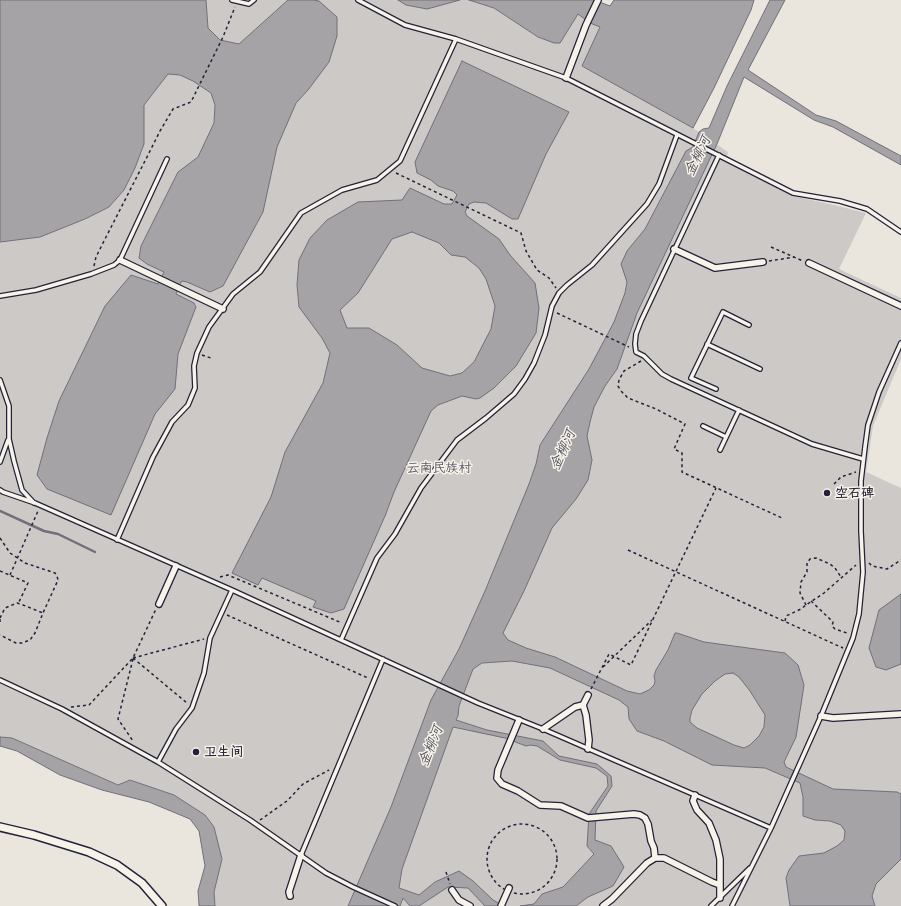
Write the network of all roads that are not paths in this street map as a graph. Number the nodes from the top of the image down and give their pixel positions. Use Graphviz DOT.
graph roads {
  1 [pos="232,0"];
  2 [pos="254,0"];
  3 [pos="358,0"];
  4 [pos="598,0"];
  5 [pos="456,39"];
  6 [pos="566,78"];
  7 [pos="677,135"];
  8 [pos="718,154"];
  9 [pos="167,159"];
  10 [pos="901,232"];
  11 [pos="674,249"];
  12 [pos="120,260"];
  13 [pos="764,262"];
  14 [pos="809,263"];
  15 [pos="0,296"];
  16 [pos="901,306"];
  17 [pos="223,309"];
  18 [pos="749,325"];
  19 [pos="901,342"];
  20 [pos="707,344"];
  21 [pos="760,370"];
  22 [pos="691,378"];
  23 [pos="0,380"];
  24 [pos="687,386"];
  25 [pos="716,390"];
  26 [pos="739,410"];
  27 [pos="704,426"];
  28 [pos="726,437"];
  29 [pos="9,439"];
  30 [pos="720,450"];
  31 [pos="863,459"];
  32 [pos="0,462"];
  33 [pos="0,490"];
  34 [pos="35,503"];
  35 [pos="117,540"];
  36 [pos="176,566"];
  37 [pos="232,590"];
  38 [pos="159,604"];
  39 [pos="341,640"];
  40 [pos="383,659"];
  41 [pos="0,680"];
  42 [pos="588,695"];
  43 [pos="583,705"];
  44 [pos="901,714"];
  45 [pos="821,716"];
  46 [pos="519,720"];
  47 [pos="543,729"];
  48 [pos="588,749"];
  49 [pos="158,762"];
  50 [pos="695,795"];
  51 [pos="0,827"];
  52 [pos="771,828"];
  53 [pos="301,855"];
  54 [pos="655,858"];
  55 [pos="753,864"];
  56 [pos="720,885"];
  57 [pos="452,890"];
  58 [pos="508,890"];
  59 [pos="290,896"];
  60 [pos="720,898"];
  61 [pos="502,905"];
  62 [pos="162,906"];
  63 [pos="395,906"];
  64 [pos="470,906"];
  65 [pos="603,906"];
  66 [pos="711,906"];
  67 [pos="732,906"];
  1 -- 2 [label="lane"];
  3 -- 5 [label="lane"];
  4 -- 6 [label="street"];
  5 -- 6 [label="lane"];
  5 -- 17 [label="lane"];
  6 -- 7 [label="lane"];
  7 -- 8 [label="lane"];
  7 -- 39 [label="lane"];
  8 -- 10 [label="lane"];
  8 -- 11 [label="lane"];
  9 -- 12 [label="lane"];
  11 -- 13 [label="street"];
  11 -- 24 [label="lane"];
  12 -- 15 [label="lane"];
  12 -- 17 [label="street"];
  14 -- 16 [label="street"];
  17 -- 35 [label="lane"];
  18 -- 20 [label="lane"];
  19 -- 31 [label="lane"];
  20 -- 21 [label="lane"];
  20 -- 22 [label="lane"];
  22 -- 24 [label="lane"];
  22 -- 25 [label="lane"];
  23 -- 29 [label="lane"];
  24 -- 26 [label="lane"];
  26 -- 28 [label="lane"];
  26 -- 31 [label="lane"];
  27 -- 28 [label="lane"];
  28 -- 30 [label="lane"];
  29 -- 32 [label="lane"];
  29 -- 34 [label="lane"];
  31 -- 45 [label="lane"];
  33 -- 34 [label="lane"];
  34 -- 35 [label="lane"];
  35 -- 36 [label="lane"];
  36 -- 37 [label="lane"];
  36 -- 38 [label="street"];
  37 -- 39 [label="lane"];
  37 -- 49 [label="lane"];
  39 -- 40 [label="lane"];
  40 -- 46 [label="lane"];
  40 -- 53 [label="lane"];
  41 -- 49 [label="lane"];
  42 -- 43 [label="street"];
  43 -- 47 [label="street"];
  43 -- 48 [label="street"];
  44 -- 45 [label="street"];
  45 -- 52 [label="lane"];
  46 -- 47 [label="lane"];
  46 -- 54 [label="street"];
  47 -- 48 [label="lane"];
  48 -- 50 [label="lane"];
  49 -- 53 [label="lane"];
  50 -- 52 [label="lane"];
  50 -- 56 [label="street"];
  51 -- 62 [label="street"];
  52 -- 55 [label="lane"];
  53 -- 59 [label="street"];
  53 -- 63 [label="lane"];
  54 -- 56 [label="street"];
  54 -- 65 [label="street"];
  55 -- 60 [label="lane"];
  55 -- 67 [label="lane"];
  56 -- 60 [label="street"];
  57 -- 64 [label="street"];
  58 -- 61 [label="street"];
  60 -- 66 [label="lane"];
}
